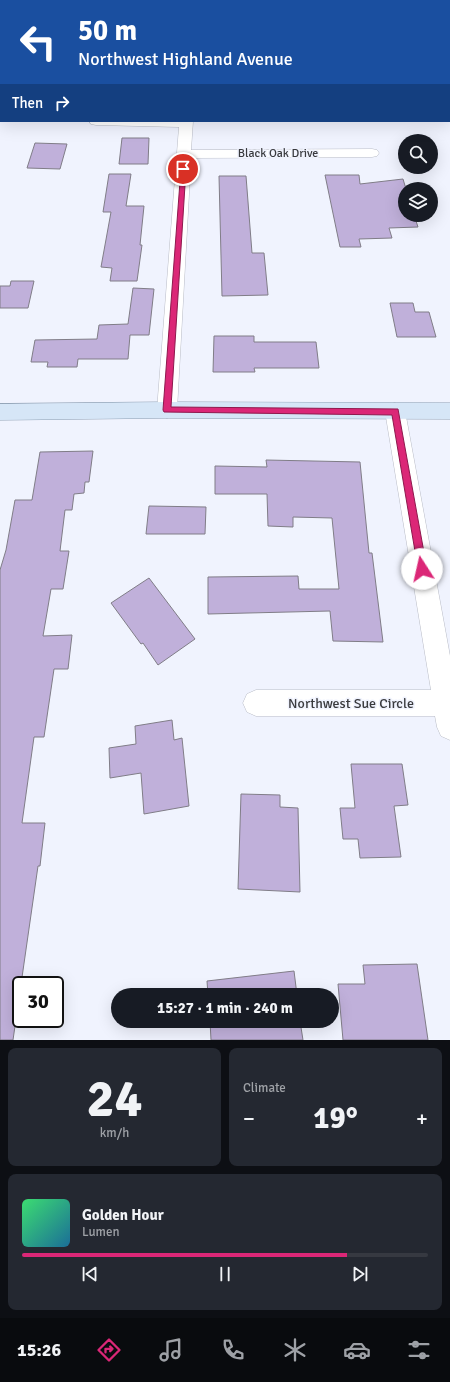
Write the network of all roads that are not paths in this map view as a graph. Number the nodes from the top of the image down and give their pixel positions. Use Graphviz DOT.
graph roads {
  1 [pos="186,122"];
  2 [pos="372,153"];
  3 [pos="184,154"];
  4 [pos="167,410"];
  5 [pos="450,411"];
  6 [pos="0,412"];
  7 [pos="395,412"];
  8 [pos="256,703"];
  9 [pos="448,715"];
  1 -- 3 [label="street"];
  2 -- 3 [label="street, Black Oak Drive"];
  3 -- 4 [label="street"];
  4 -- 6 [label="main road"];
  4 -- 7 [label="main road"];
  5 -- 7 [label="main road"];
  7 -- 9 [label="street"];
  8 -- 9 [label="street, Northwest Sue Circle"];
}
